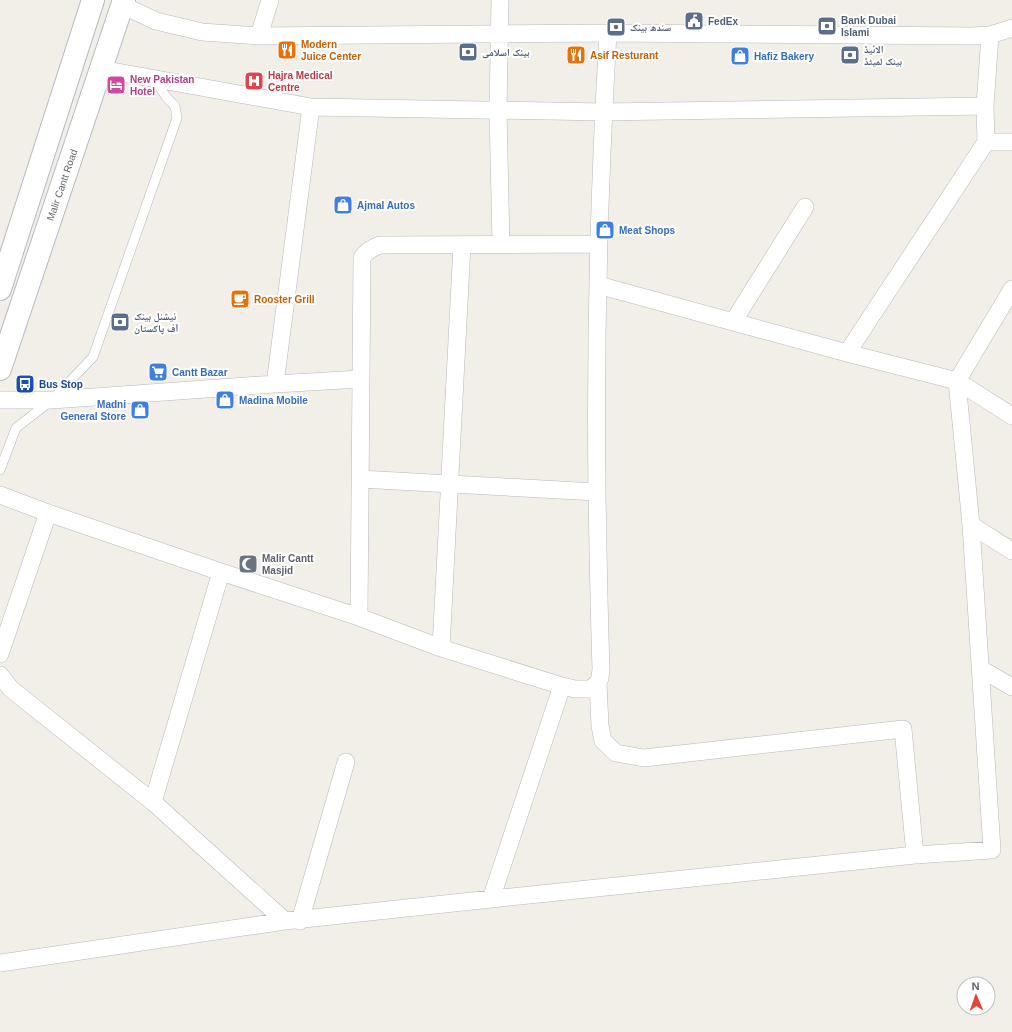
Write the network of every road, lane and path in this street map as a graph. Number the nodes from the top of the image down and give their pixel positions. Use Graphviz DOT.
graph roads {
  1 [pos="93,0"];
  2 [pos="270,0"];
  3 [pos="500,0"];
  4 [pos="123,3"];
  5 [pos="1012,28"];
  6 [pos="608,33"];
  7 [pos="500,34"];
  8 [pos="990,35"];
  9 [pos="259,36"];
  10 [pos="101,69"];
  11 [pos="153,78"];
  12 [pos="985,106"];
  13 [pos="311,107"];
  14 [pos="498,110"];
  15 [pos="603,112"];
  16 [pos="986,142"];
  17 [pos="1012,142"];
  18 [pos="805,208"];
  19 [pos="501,244"];
  20 [pos="599,244"];
  21 [pos="462,245"];
  22 [pos="598,285"];
  23 [pos="0,289"];
  24 [pos="1012,289"];
  25 [pos="733,322"];
  26 [pos="847,353"];
  27 [pos="0,370"];
  28 [pos="361,379"];
  29 [pos="957,381"];
  30 [pos="275,384"];
  31 [pos="0,400"];
  32 [pos="52,400"];
  33 [pos="1012,416"];
  34 [pos="0,470"];
  35 [pos="360,479"];
  36 [pos="450,484"];
  37 [pos="597,492"];
  38 [pos="0,495"];
  39 [pos="48,513"];
  40 [pos="971,525"];
  41 [pos="1012,551"];
  42 [pos="221,572"];
  43 [pos="359,617"];
  44 [pos="441,648"];
  45 [pos="0,654"];
  46 [pos="981,669"];
  47 [pos="0,675"];
  48 [pos="598,683"];
  49 [pos="562,686"];
  50 [pos="1012,687"];
  51 [pos="6,690"];
  52 [pos="346,762"];
  53 [pos="153,802"];
  54 [pos="915,855"];
  55 [pos="491,898"];
  56 [pos="292,921"];
  57 [pos="0,963"];
  1 -- 23 [label="main road"];
  2 -- 9 [label="street"];
  3 -- 7 [label="street"];
  4 -- 9 [label="street"];
  4 -- 10 [label="main road, Malir Cantt Road"];
  5 -- 8 [label="street"];
  6 -- 7 [label="street"];
  6 -- 8 [label="street"];
  6 -- 15 [label="street"];
  7 -- 9 [label="street"];
  7 -- 14 [label="street"];
  8 -- 12 [label="street"];
  10 -- 11 [label="street"];
  10 -- 27 [label="main road, Malir Cantt Road"];
  11 -- 13 [label="street"];
  11 -- 32 [label="lane"];
  12 -- 15 [label="street"];
  12 -- 16 [label="street"];
  13 -- 14 [label="street"];
  13 -- 30 [label="street"];
  14 -- 15 [label="street"];
  14 -- 19 [label="street"];
  15 -- 20 [label="street"];
  16 -- 17 [label="street"];
  16 -- 26 [label="street"];
  18 -- 25 [label="street"];
  19 -- 20 [label="street"];
  19 -- 21 [label="street"];
  20 -- 22 [label="street"];
  21 -- 28 [label="street"];
  21 -- 36 [label="street"];
  22 -- 25 [label="street"];
  22 -- 37 [label="street"];
  24 -- 29 [label="street"];
  25 -- 26 [label="street"];
  26 -- 29 [label="street"];
  28 -- 30 [label="street"];
  28 -- 35 [label="street"];
  29 -- 33 [label="street"];
  29 -- 40 [label="street"];
  30 -- 32 [label="street"];
  31 -- 32 [label="street"];
  32 -- 34 [label="lane"];
  35 -- 36 [label="street"];
  35 -- 43 [label="street"];
  36 -- 37 [label="street"];
  36 -- 44 [label="street"];
  37 -- 48 [label="street"];
  38 -- 39 [label="street"];
  39 -- 42 [label="street"];
  39 -- 45 [label="street"];
  40 -- 41 [label="street"];
  40 -- 46 [label="street"];
  42 -- 43 [label="street"];
  42 -- 53 [label="street"];
  43 -- 44 [label="street"];
  44 -- 49 [label="street"];
  46 -- 50 [label="street"];
  46 -- 54 [label="street"];
  47 -- 51 [label="street"];
  48 -- 49 [label="street"];
  48 -- 54 [label="street"];
  49 -- 55 [label="street"];
  51 -- 53 [label="street"];
  52 -- 56 [label="street"];
  53 -- 56 [label="street"];
  54 -- 55 [label="street"];
  55 -- 56 [label="street"];
  56 -- 57 [label="street"];
}
